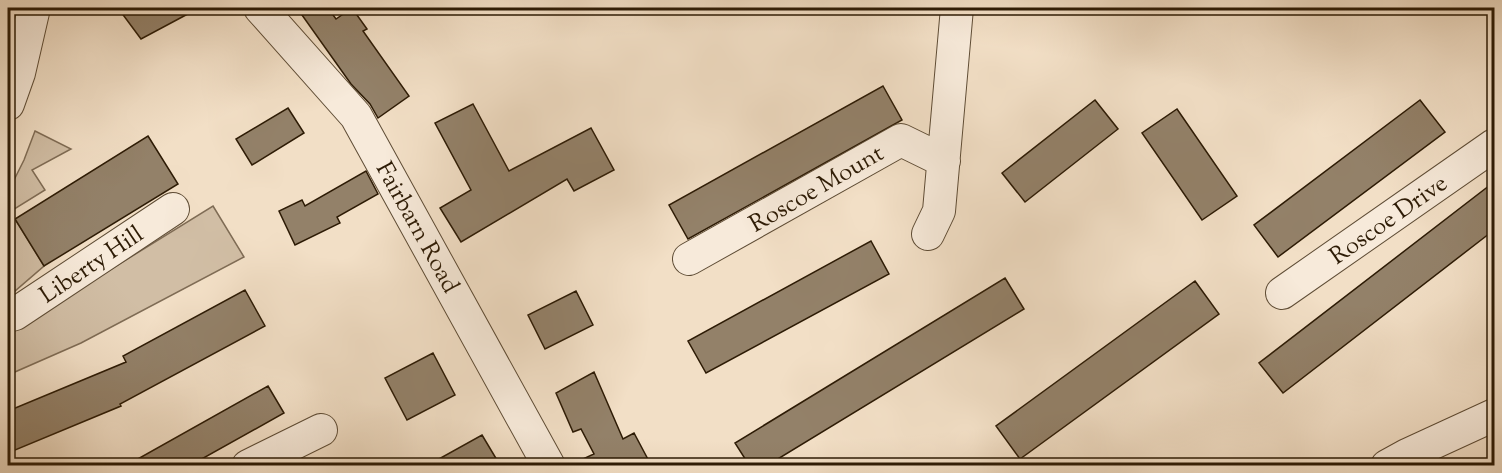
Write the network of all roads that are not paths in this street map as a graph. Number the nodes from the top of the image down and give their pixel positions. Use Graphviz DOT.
graph roads {
  1 [pos="34,8"];
  2 [pos="260,8"];
  3 [pos="957,8"];
  4 [pos="8,104"];
  5 [pos="1494,145"];
  6 [pos="944,161"];
  7 [pos="173,209"];
  8 [pos="928,234"];
  9 [pos="689,259"];
  10 [pos="1282,293"];
  11 [pos="8,316"];
  12 [pos="1494,415"];
  13 [pos="321,430"];
  14 [pos="248,465"];
  15 [pos="549,465"];
  16 [pos="1387,465"];
  1 -- 4 [label="street"];
  2 -- 15 [label="street, Fairbarn Road"];
  3 -- 6 [label="street"];
  5 -- 10 [label="street, Roscoe Drive"];
  6 -- 8 [label="street"];
  6 -- 9 [label="street, Roscoe Mount"];
  7 -- 11 [label="street, Liberty Hill"];
  12 -- 16 [label="street"];
  13 -- 14 [label="street"];
}
